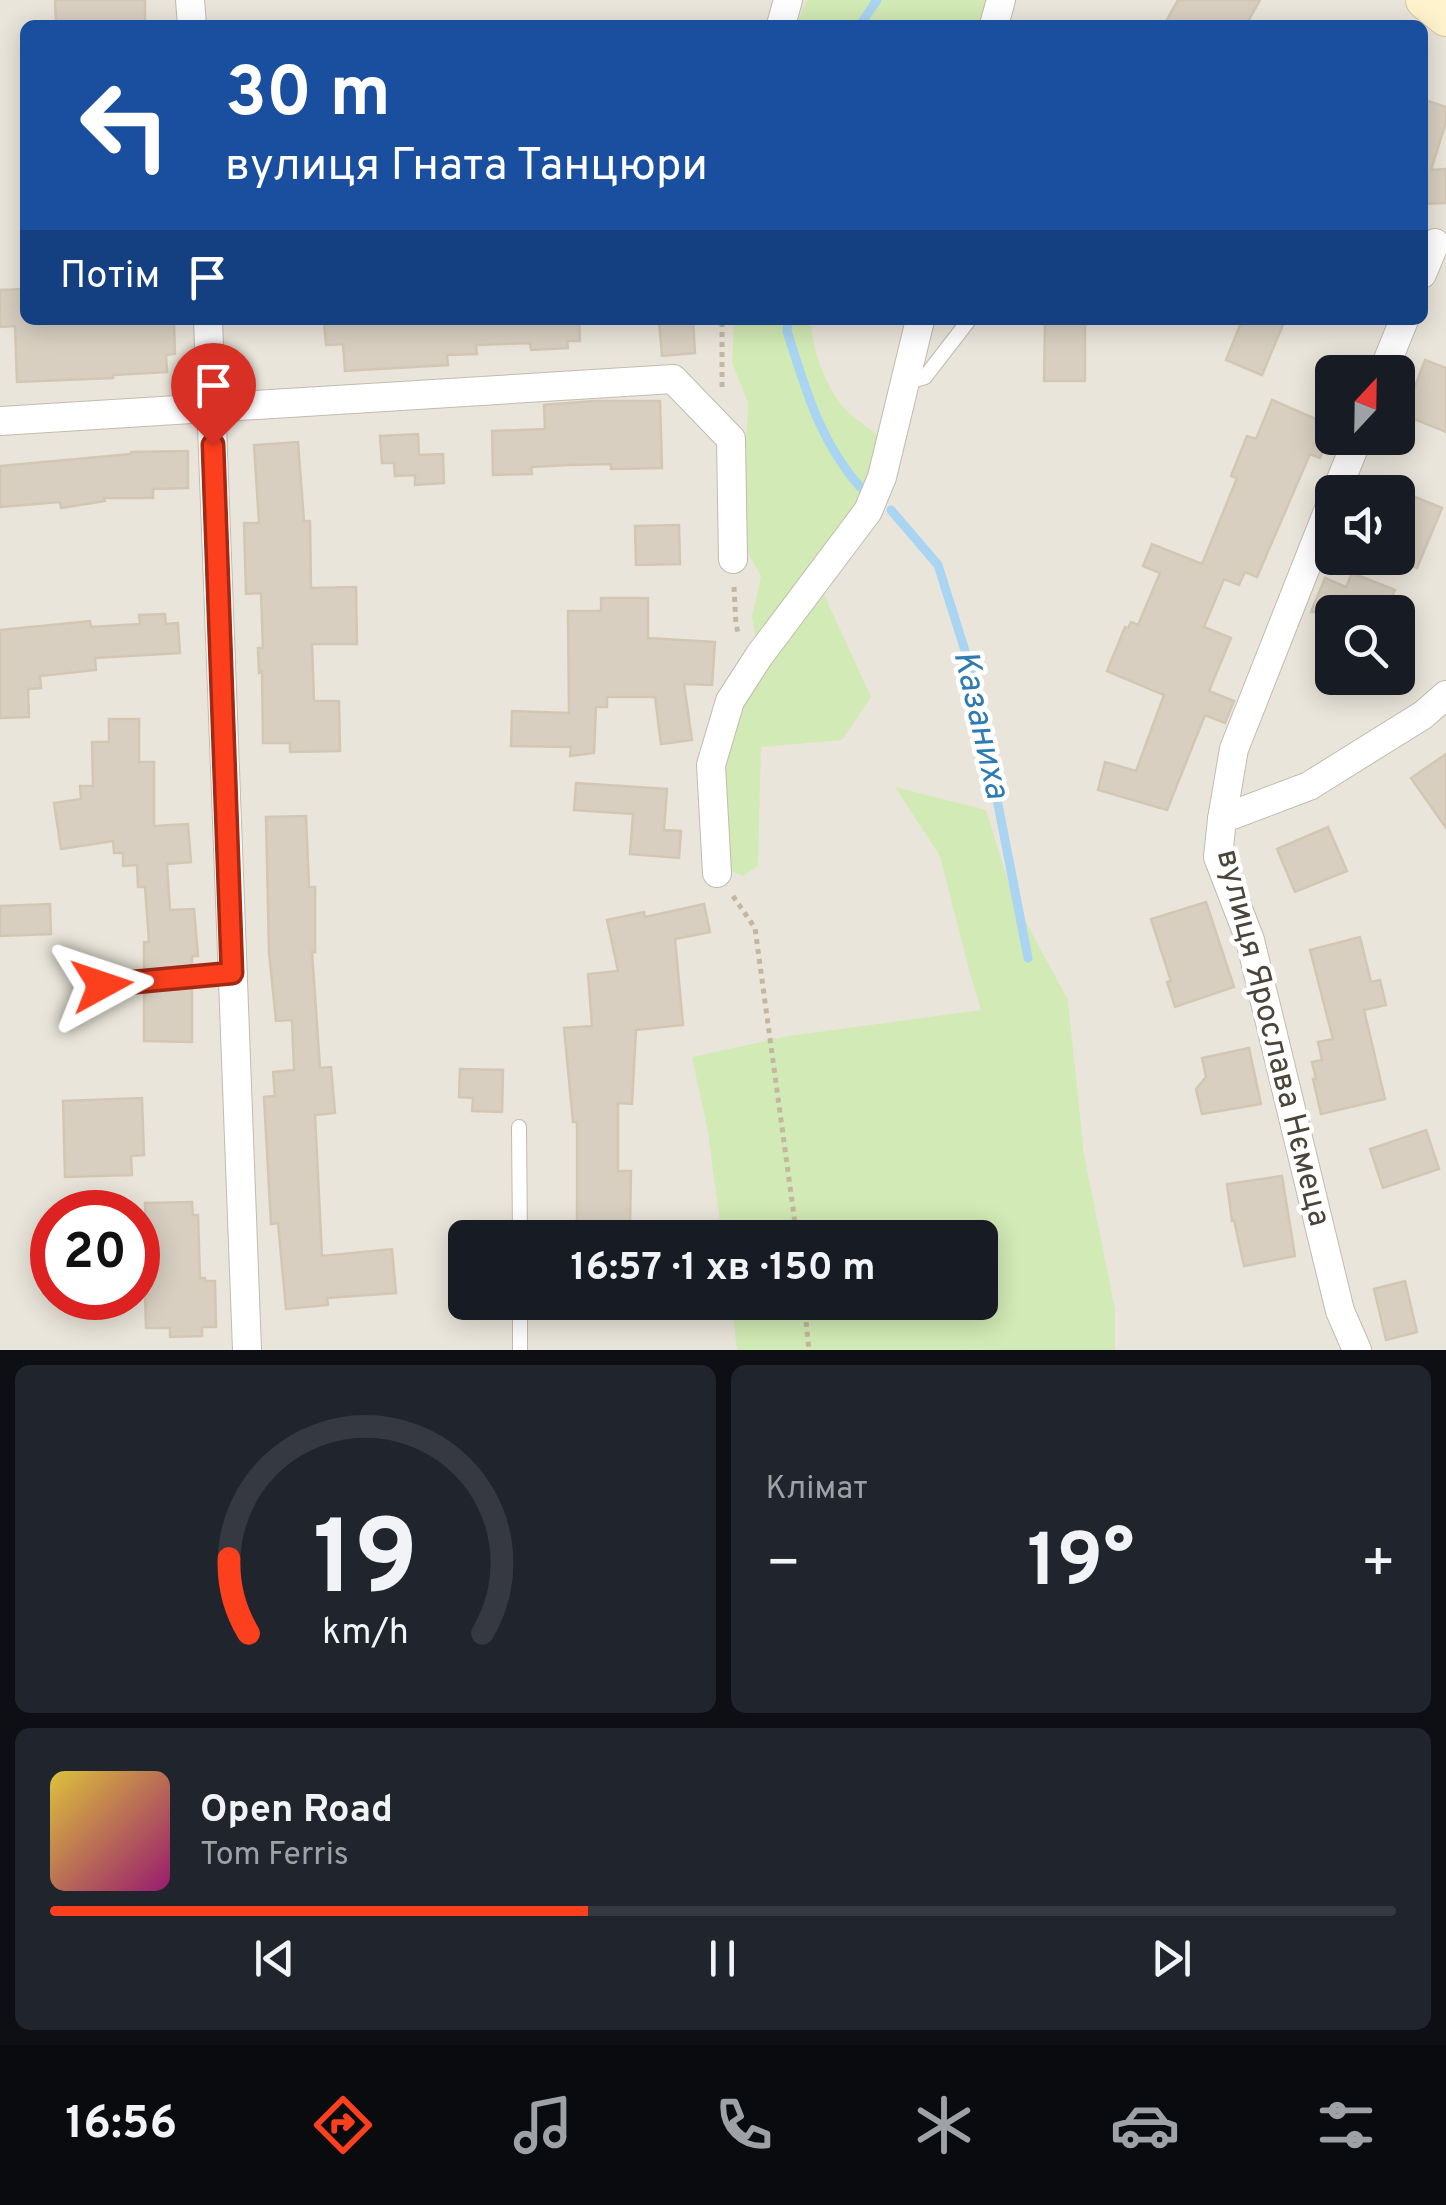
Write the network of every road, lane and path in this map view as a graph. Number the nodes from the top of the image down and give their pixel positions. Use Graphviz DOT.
graph roads {
  1 [pos="1425,0"];
  2 [pos="1446,17"];
  3 [pos="208,325"];
  4 [pos="722,325"];
  5 [pos="919,325"];
  6 [pos="965,325"];
  7 [pos="1402,325"];
  8 [pos="1391,355"];
  9 [pos="905,383"];
  10 [pos="212,407"];
  11 [pos="0,421"];
  12 [pos="714,422"];
  13 [pos="1315,544"];
  14 [pos="734,559"];
  15 [pos="750,670"];
  16 [pos="1446,694"];
  17 [pos="1222,819"];
  18 [pos="717,873"];
  19 [pos="232,973"];
  20 [pos="102,985"];
  21 [pos="519,1127"];
  22 [pos="520,1220"];
  23 [pos="795,1220"];
  24 [pos="520,1320"];
  25 [pos="806,1320"];
  26 [pos="247,1350"];
  27 [pos="520,1350"];
  28 [pos="809,1350"];
  29 [pos="1356,1350"];
  1 -- 2 [label="street"];
  3 -- 10 [label="street"];
  4 -- 12 [label="path"];
  5 -- 9 [label="street"];
  6 -- 9 [label="lane"];
  7 -- 8 [label="street"];
  9 -- 15 [label="street"];
  10 -- 11 [label="street"];
  10 -- 12 [label="street"];
  10 -- 19 [label="street"];
  12 -- 14 [label="street"];
  13 -- 17 [label="street, вулиця Ярослава Нємеца"];
  14 -- 15 [label="path"];
  15 -- 18 [label="street"];
  16 -- 17 [label="street"];
  17 -- 29 [label="street, вулиця Ярослава Нємеца"];
  18 -- 23 [label="path"];
  19 -- 20 [label="lane"];
  19 -- 26 [label="street"];
  21 -- 22 [label="lane"];
  24 -- 27 [label="lane"];
  25 -- 28 [label="path"];
}
